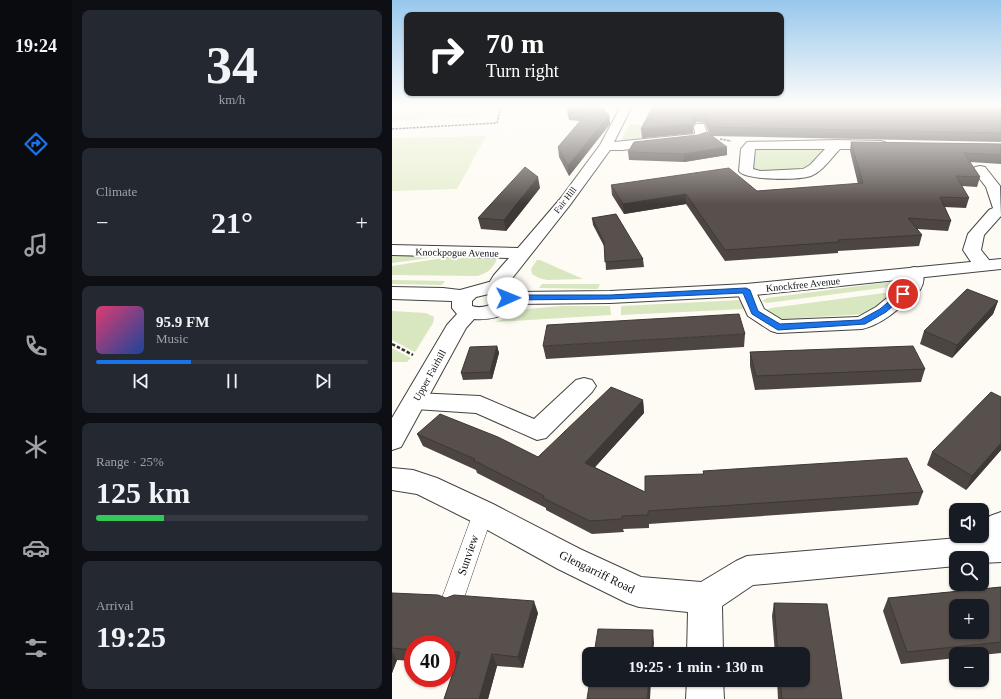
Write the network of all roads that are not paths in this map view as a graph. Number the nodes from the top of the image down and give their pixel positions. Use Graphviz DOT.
graph roads {
  1 [pos="610,139"];
  2 [pos="661,139"];
  3 [pos="837,144"];
  4 [pos="889,144"];
  5 [pos="606,146"];
  6 [pos="980,170"];
  7 [pos="1001,209"];
  8 [pos="392,250"];
  9 [pos="522,253"];
  10 [pos="992,265"];
  11 [pos="914,273"];
  12 [pos="746,290"];
  13 [pos="392,293"];
  14 [pos="502,293"];
  15 [pos="467,305"];
  16 [pos="584,386"];
  17 [pos="414,401"];
  18 [pos="392,440"];
  19 [pos="392,479"];
  20 [pos="483,513"];
  21 [pos="1001,525"];
  22 [pos="990,549"];
  23 [pos="453,598"];
  24 [pos="705,598"];
  25 [pos="705,647"];
  26 [pos="705,687"];
  27 [pos="705,699"];
  1 -- 5 [label="street, Fair Hill"];
  2 -- 5 [label="street"];
  3 -- 3 [label="street"];
  3 -- 4 [label="street"];
  5 -- 9 [label="street, Fair Hill"];
  6 -- 7 [label="street"];
  7 -- 10 [label="street"];
  8 -- 9 [label="street, Knockpogue Avenue"];
  9 -- 14 [label="street, Fair Hill"];
  10 -- 11 [label="street, Knockfree Avenue"];
  11 -- 12 [label="street, Knockfree Avenue"];
  11 -- 12 [label="street"];
  12 -- 14 [label="street, Knockfree Avenue"];
  13 -- 15 [label="street"];
  14 -- 15 [label="street, Knockfree Avenue"];
  15 -- 17 [label="street, Upper Fairhill"];
  16 -- 17 [label="street"];
  17 -- 18 [label="street, Upper Fairhill"];
  19 -- 20 [label="street, Glengarriff Road"];
  20 -- 23 [label="lane, Sunview"];
  20 -- 24 [label="street, Glengarriff Road"];
  21 -- 22 [label="street"];
  22 -- 24 [label="street"];
  24 -- 25 [label="street"];
  26 -- 27 [label="street"];
}
